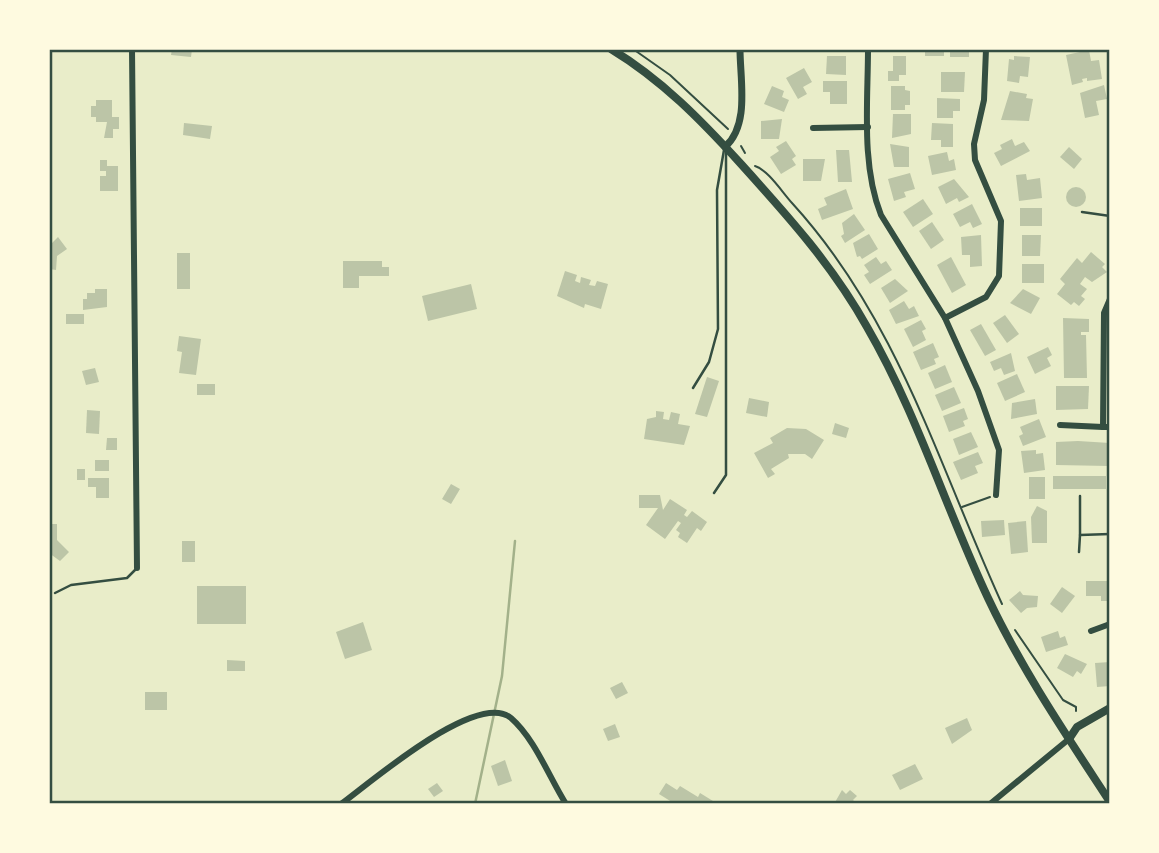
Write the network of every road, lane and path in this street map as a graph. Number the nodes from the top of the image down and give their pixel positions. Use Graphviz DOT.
graph roads {
  1 [pos="132,49"];
  2 [pos="611,49"];
  3 [pos="633,49"];
  4 [pos="740,49"];
  5 [pos="868,49"];
  6 [pos="986,49"];
  7 [pos="868,127"];
  8 [pos="728,128"];
  9 [pos="813,128"];
  10 [pos="741,146"];
  11 [pos="725,147"];
  12 [pos="760,168"];
  13 [pos="1082,212"];
  14 [pos="1110,216"];
  15 [pos="1110,299"];
  16 [pos="945,318"];
  17 [pos="694,388"];
  18 [pos="1060,425"];
  19 [pos="1106,427"];
  20 [pos="714,493"];
  21 [pos="996,495"];
  22 [pos="1080,496"];
  23 [pos="961,507"];
  24 [pos="1110,534"];
  25 [pos="1080,535"];
  26 [pos="1079,552"];
  27 [pos="137,568"];
  28 [pos="994,585"];
  29 [pos="55,593"];
  30 [pos="1003,606"];
  31 [pos="1011,622"];
  32 [pos="1110,624"];
  33 [pos="1091,631"];
  34 [pos="1110,708"];
  35 [pos="1076,711"];
  36 [pos="1069,739"];
  37 [pos="1110,802"];
  38 [pos="341,804"];
  39 [pos="566,804"];
  40 [pos="990,804"];
  1 -- 27 [label="street"];
  2 -- 11 [label="main road"];
  3 -- 8 [label="path"];
  4 -- 11 [label="street"];
  5 -- 7 [label="street"];
  6 -- 16 [label="street"];
  7 -- 9 [label="street"];
  7 -- 16 [label="street"];
  10 -- 12 [label="path"];
  11 -- 17 [label="lane"];
  11 -- 20 [label="lane"];
  11 -- 36 [label="main road"];
  13 -- 14 [label="lane"];
  15 -- 19 [label="street"];
  16 -- 21 [label="street"];
  18 -- 19 [label="street"];
  21 -- 23 [label="path"];
  22 -- 25 [label="lane"];
  24 -- 25 [label="lane"];
  25 -- 26 [label="lane"];
  27 -- 29 [label="lane"];
  28 -- 30 [label="path"];
  31 -- 35 [label="path"];
  32 -- 33 [label="street"];
  34 -- 36 [label="main road"];
  36 -- 37 [label="main road"];
  36 -- 40 [label="street"];
  38 -- 39 [label="street"];
}
